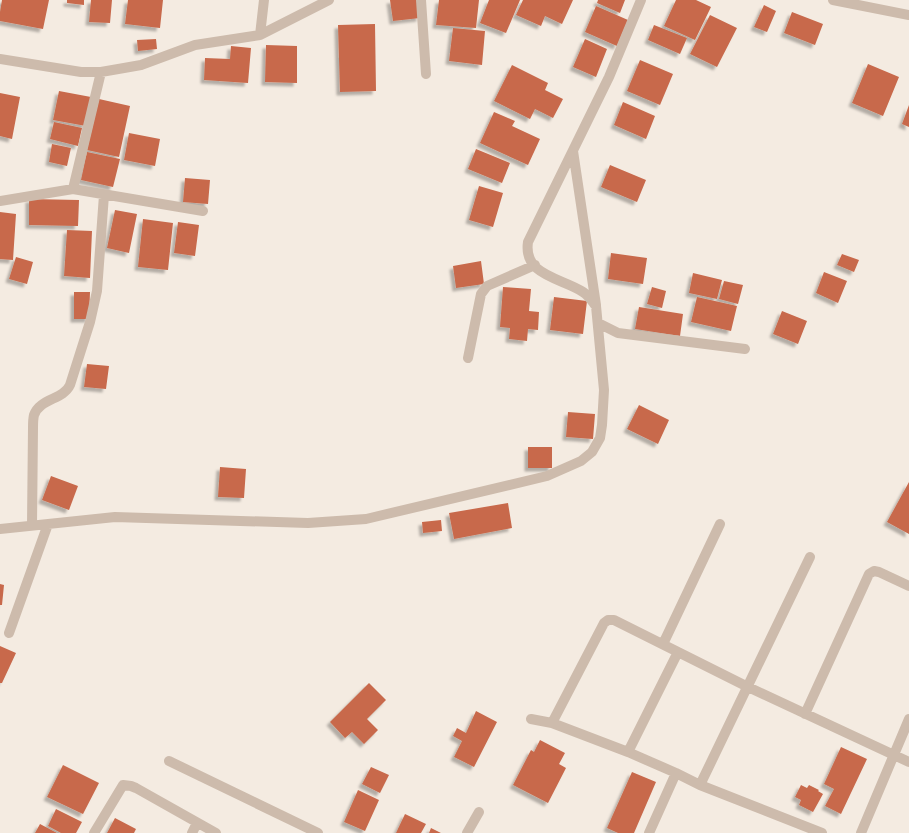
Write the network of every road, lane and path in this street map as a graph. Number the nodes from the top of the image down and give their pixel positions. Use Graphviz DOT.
graph roads {
  1 [pos="264,0"];
  2 [pos="329,0"];
  3 [pos="421,0"];
  4 [pos="641,0"];
  5 [pos="833,0"];
  6 [pos="909,14"];
  7 [pos="260,35"];
  8 [pos="0,59"];
  9 [pos="101,72"];
  10 [pos="426,74"];
  11 [pos="573,151"];
  12 [pos="73,189"];
  13 [pos="104,195"];
  14 [pos="0,201"];
  15 [pos="202,211"];
  16 [pos="535,265"];
  17 [pos="596,306"];
  18 [pos="598,323"];
  19 [pos="745,349"];
  20 [pos="468,358"];
  21 [pos="48,524"];
  22 [pos="720,524"];
  23 [pos="32,525"];
  24 [pos="0,529"];
  25 [pos="810,557"];
  26 [pos="909,586"];
  27 [pos="9,633"];
  28 [pos="663,644"];
  29 [pos="678,652"];
  30 [pos="748,687"];
  31 [pos="805,714"];
  32 [pos="531,719"];
  33 [pos="909,719"];
  34 [pos="552,723"];
  35 [pos="628,752"];
  36 [pos="894,755"];
  37 [pos="169,761"];
  38 [pos="909,762"];
  39 [pos="676,773"];
  40 [pos="700,785"];
  41 [pos="478,812"];
  42 [pos="197,823"];
  43 [pos="94,833"];
  44 [pos="192,833"];
  45 [pos="216,833"];
  46 [pos="318,833"];
  47 [pos="467,833"];
  48 [pos="648,833"];
  49 [pos="822,833"];
  50 [pos="861,833"];
  1 -- 7 [label="street"];
  2 -- 7 [label="street"];
  3 -- 10 [label="street"];
  4 -- 11 [label="street"];
  5 -- 6 [label="street"];
  7 -- 9 [label="street"];
  8 -- 9 [label="street"];
  9 -- 12 [label="street"];
  11 -- 16 [label="street"];
  11 -- 17 [label="street"];
  12 -- 13 [label="street"];
  12 -- 14 [label="street"];
  13 -- 15 [label="street"];
  13 -- 23 [label="street"];
  16 -- 17 [label="street"];
  16 -- 20 [label="street"];
  17 -- 18 [label="street"];
  18 -- 19 [label="street"];
  18 -- 21 [label="street"];
  21 -- 23 [label="street"];
  21 -- 27 [label="street"];
  22 -- 28 [label="street"];
  23 -- 24 [label="street"];
  25 -- 30 [label="street"];
  26 -- 31 [label="street"];
  28 -- 29 [label="street"];
  28 -- 34 [label="street"];
  29 -- 30 [label="street"];
  29 -- 35 [label="street"];
  30 -- 31 [label="street"];
  30 -- 40 [label="street"];
  31 -- 36 [label="street"];
  32 -- 34 [label="street"];
  33 -- 36 [label="street"];
  34 -- 35 [label="street"];
  35 -- 39 [label="street"];
  36 -- 38 [label="street"];
  36 -- 50 [label="street"];
  37 -- 46 [label="street"];
  39 -- 40 [label="street"];
  39 -- 48 [label="street"];
  40 -- 49 [label="street"];
  41 -- 47 [label="street"];
  42 -- 43 [label="street"];
  42 -- 44 [label="street"];
  42 -- 45 [label="street"];
}
